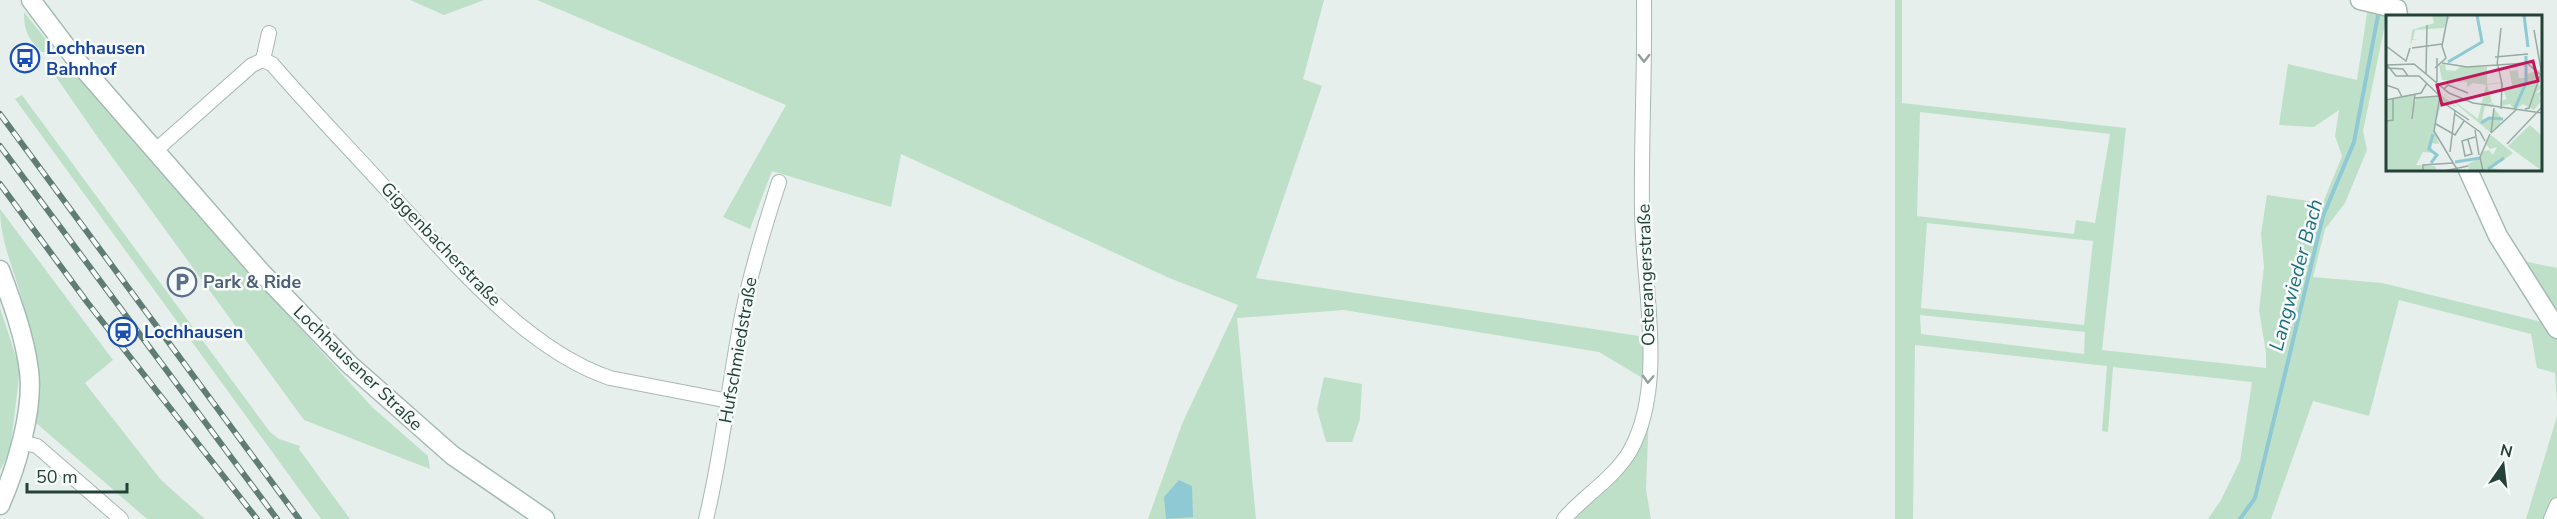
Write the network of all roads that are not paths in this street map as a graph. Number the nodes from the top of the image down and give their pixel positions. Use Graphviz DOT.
graph roads {
  1 [pos="31,0"];
  2 [pos="1644,0"];
  3 [pos="2362,0"];
  4 [pos="2396,8"];
  5 [pos="269,33"];
  6 [pos="263,60"];
  7 [pos="156,150"];
  8 [pos="2468,171"];
  9 [pos="779,182"];
  10 [pos="0,270"];
  11 [pos="2557,329"];
  12 [pos="729,400"];
  13 [pos="21,442"];
  14 [pos="0,505"];
  15 [pos="2557,505"];
  16 [pos="121,519"];
  17 [pos="545,519"];
  18 [pos="706,519"];
  19 [pos="1564,519"];
  20 [pos="2551,519"];
  1 -- 7 [label="main road, Lochhausener Straße"];
  2 -- 19 [label="street, Osterangerstraße, one-way"];
  3 -- 4 [label="main road"];
  5 -- 6 [label="street"];
  6 -- 7 [label="street"];
  6 -- 12 [label="street, Giggenbacherstraße"];
  7 -- 17 [label="main road, Lochhausener Straße"];
  8 -- 11 [label="main road"];
  9 -- 12 [label="street, Hufschmiedstraße"];
  10 -- 13 [label="main road"];
  12 -- 18 [label="street, Hufschmiedstraße"];
  13 -- 14 [label="main road"];
  13 -- 16 [label="street"];
  15 -- 20 [label="street"];
}
